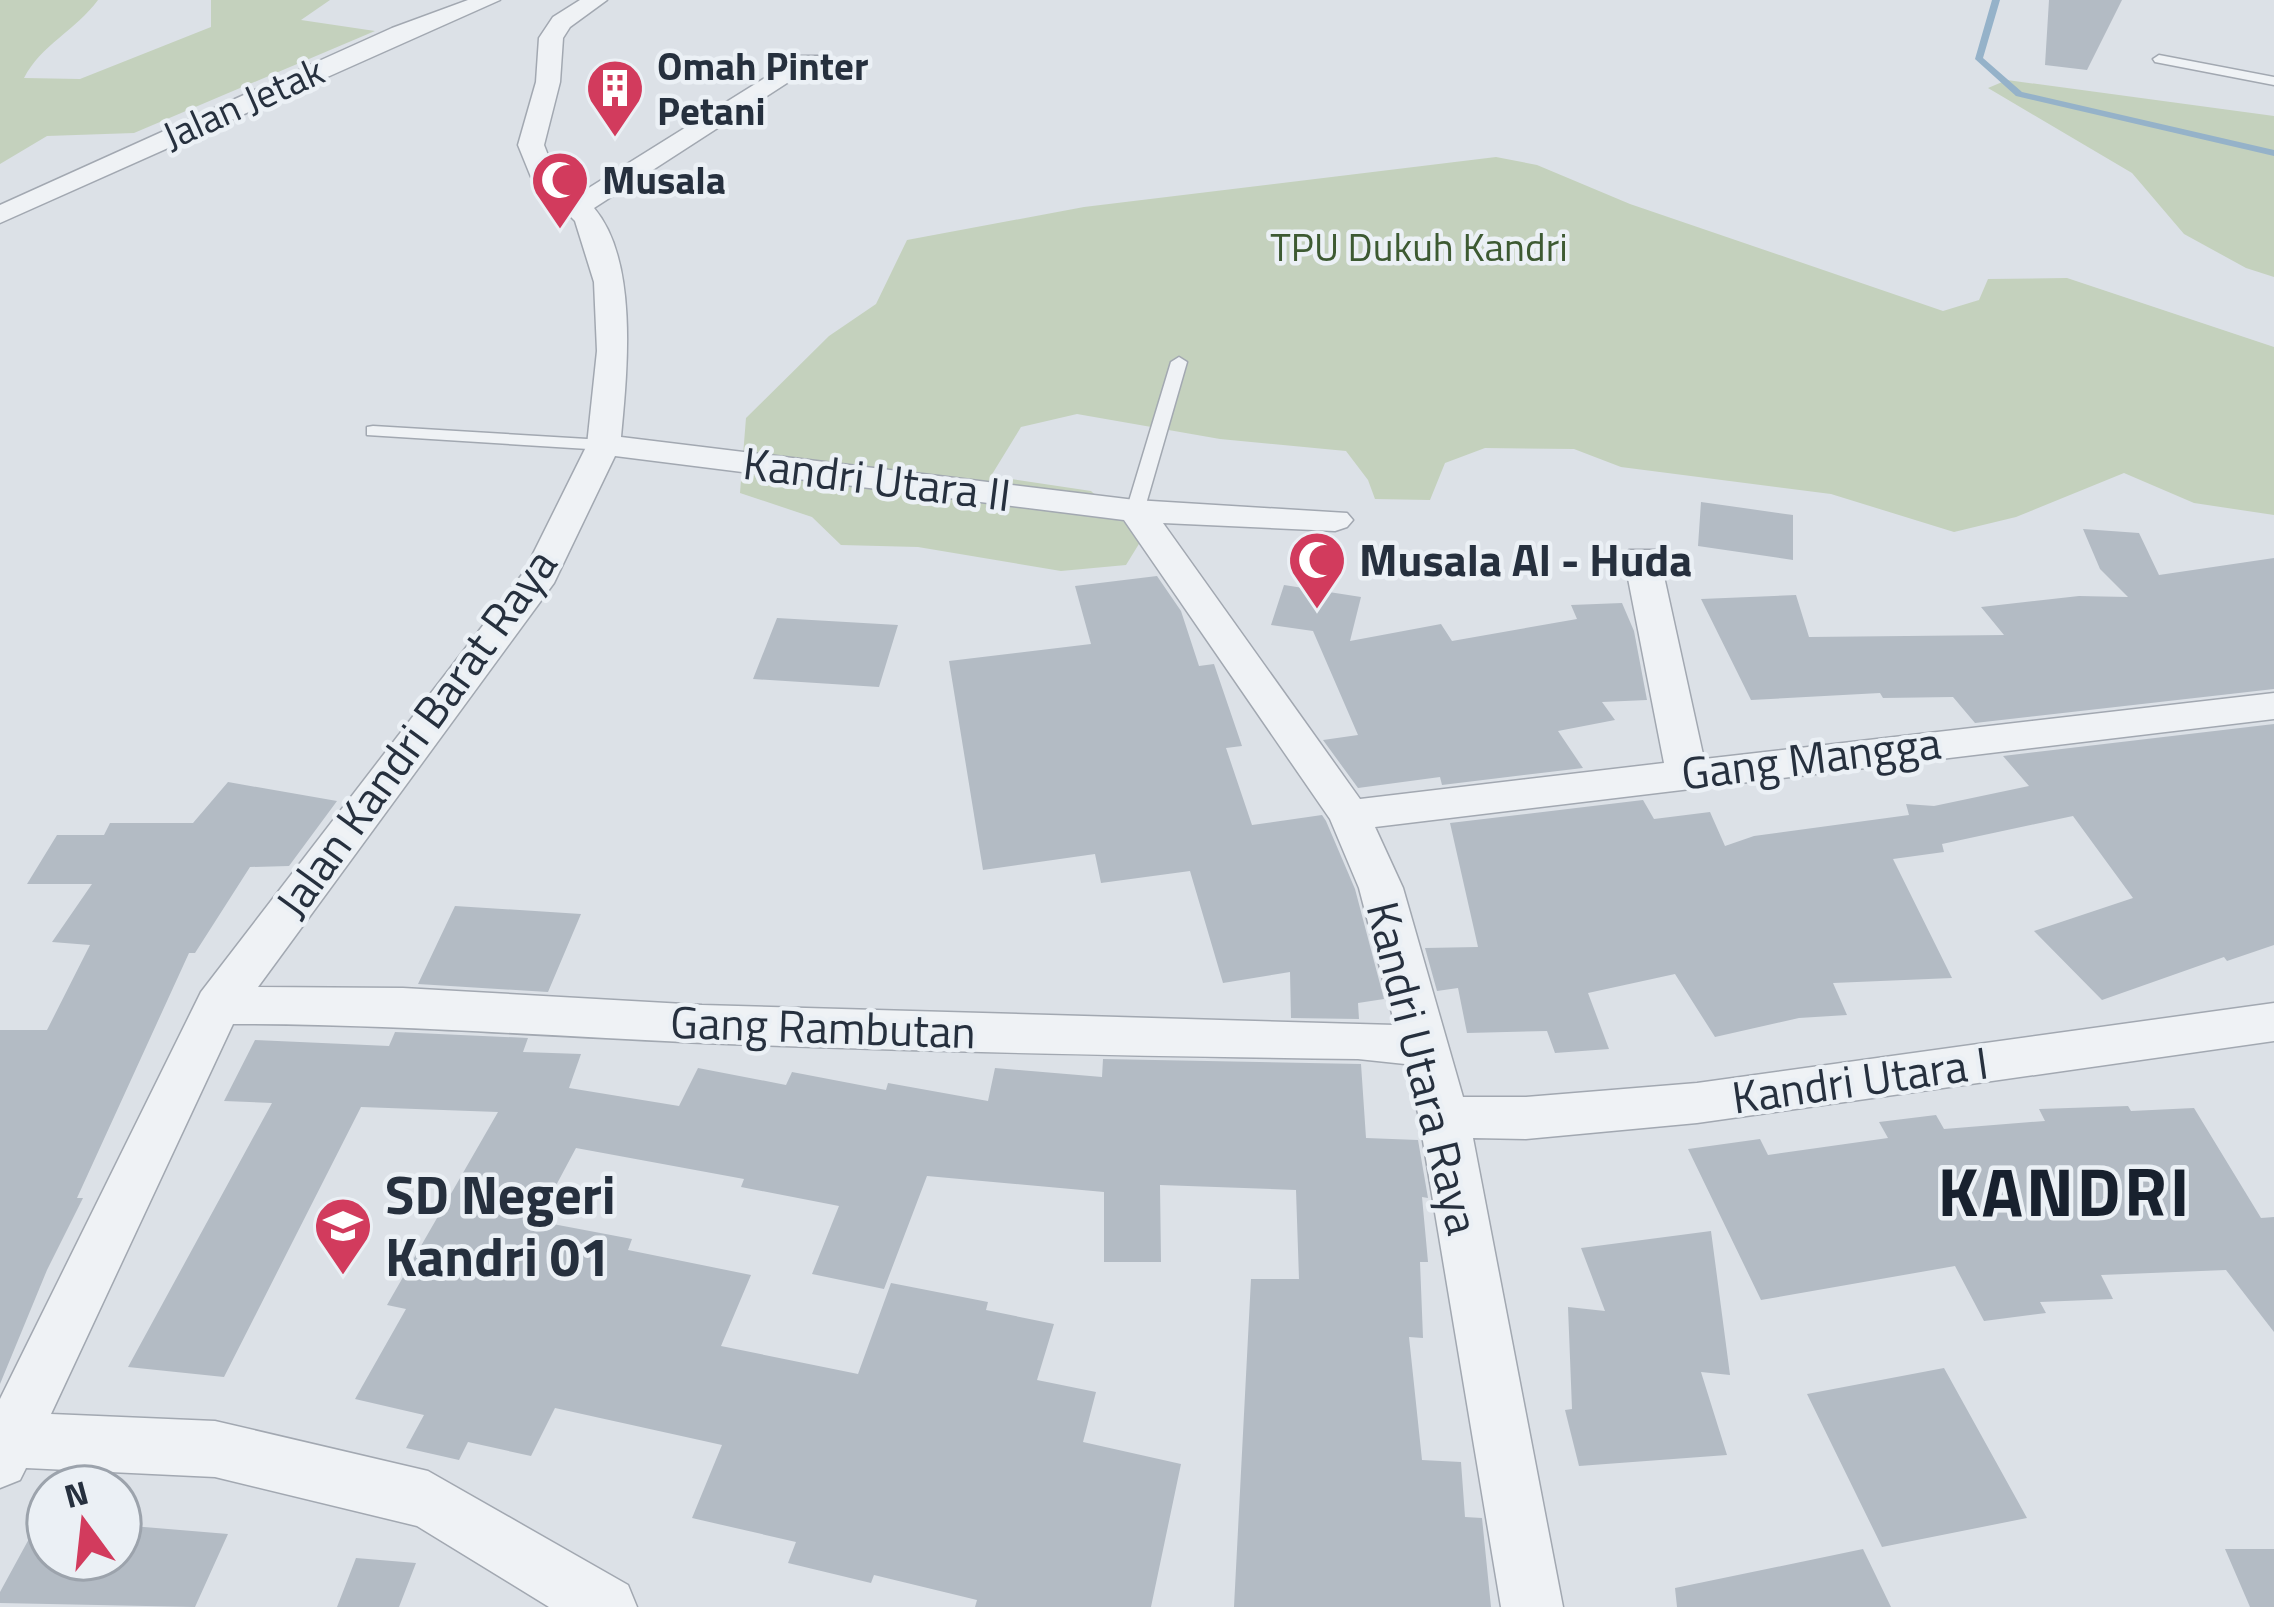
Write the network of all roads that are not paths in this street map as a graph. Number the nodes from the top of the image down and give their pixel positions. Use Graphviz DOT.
graph roads {
  1 [pos="490,0"];
  2 [pos="596,0"];
  3 [pos="2159,59"];
  4 [pos="809,61"];
  5 [pos="2274,81"];
  6 [pos="578,206"];
  7 [pos="0,215"];
  8 [pos="1179,362"];
  9 [pos="373,430"];
  10 [pos="604,445"];
  11 [pos="1140,516"];
  12 [pos="1335,520"];
  13 [pos="1642,558"];
  14 [pos="2274,706"];
  15 [pos="1686,772"];
  16 [pos="1349,815"];
  17 [pos="218,1005"];
  18 [pos="2274,1022"];
  19 [pos="1428,1047"];
  20 [pos="1444,1117"];
  21 [pos="5,1450"];
  22 [pos="606,1607"];
  23 [pos="1532,1607"];
  1 -- 7 [label="street, Jalan Jetak"];
  2 -- 6 [label="street, Jalan Kandri Barat Raya"];
  3 -- 5 [label="lane"];
  4 -- 6 [label="street"];
  6 -- 10 [label="street, Jalan Kandri Barat Raya"];
  8 -- 11 [label="lane"];
  9 -- 10 [label="lane"];
  10 -- 11 [label="street, Kandri Utara II"];
  10 -- 17 [label="street, Jalan Kandri Barat Raya"];
  11 -- 12 [label="street, Kandri Utara II"];
  11 -- 16 [label="street, Kandri Utara Raya"];
  13 -- 15 [label="street"];
  14 -- 15 [label="street, Gang Mangga"];
  15 -- 16 [label="street, Gang Mangga"];
  16 -- 19 [label="street, Kandri Utara Raya"];
  17 -- 19 [label="street, Gang Rambutan"];
  17 -- 21 [label="street, Jalan Kandri Barat Raya"];
  18 -- 20 [label="street, Kandri Utara I"];
  19 -- 20 [label="street, Kandri Utara Raya"];
  20 -- 23 [label="street, Kandri Utara Raya"];
  21 -- 22 [label="street"];
}
